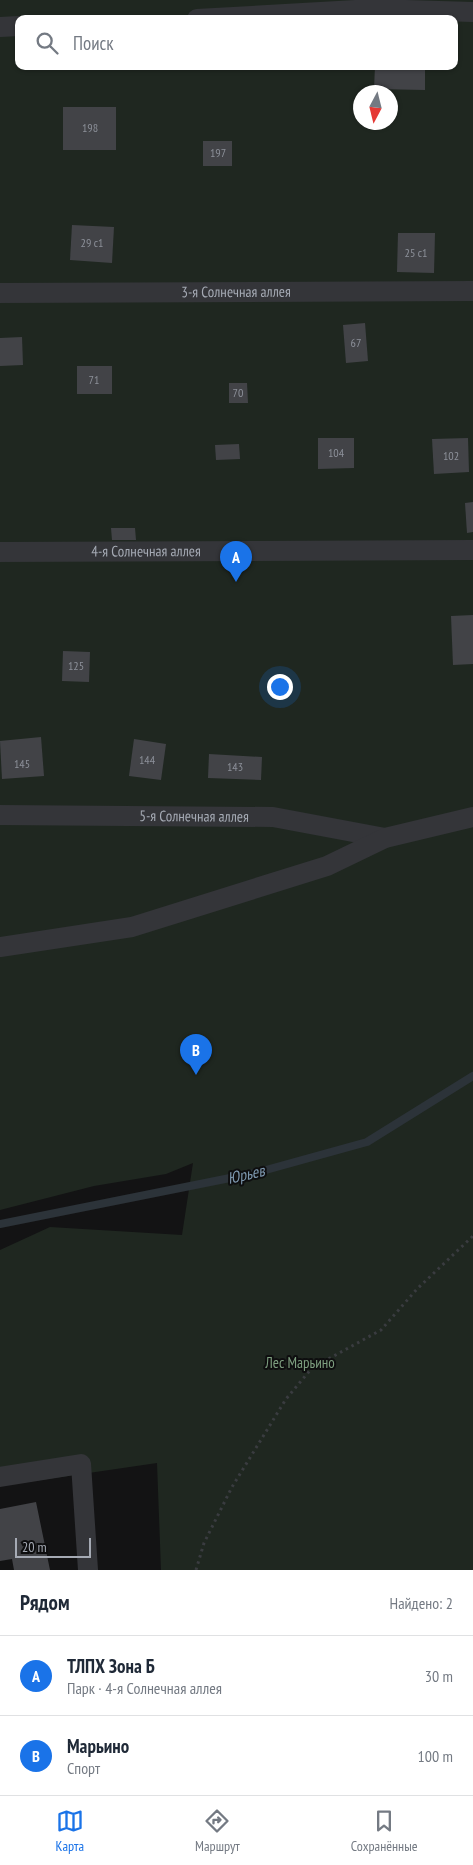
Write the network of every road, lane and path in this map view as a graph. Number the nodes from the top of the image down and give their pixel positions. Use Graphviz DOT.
graph roads {
  1 [pos="473,12"];
  2 [pos="267,15"];
  3 [pos="15,26"];
  4 [pos="0,27"];
  5 [pos="0,292"];
  6 [pos="473,292"];
  7 [pos="473,550"];
  8 [pos="0,552"];
  9 [pos="0,815"];
  10 [pos="473,817"];
  11 [pos="385,838"];
  12 [pos="0,947"];
  13 [pos="473,1236"];
  14 [pos="0,1477"];
  15 [pos="88,1570"];
  16 [pos="196,1570"];
  1 -- 2 [label="street"];
  3 -- 4 [label="street"];
  5 -- 6 [label="street, 3-я Солнечная аллея"];
  7 -- 8 [label="street, 4-я Солнечная аллея"];
  9 -- 11 [label="street, 5-я Солнечная аллея"];
  10 -- 11 [label="street"];
  11 -- 12 [label="street"];
  13 -- 16 [label="path"];
  14 -- 15 [label="street"];
}
